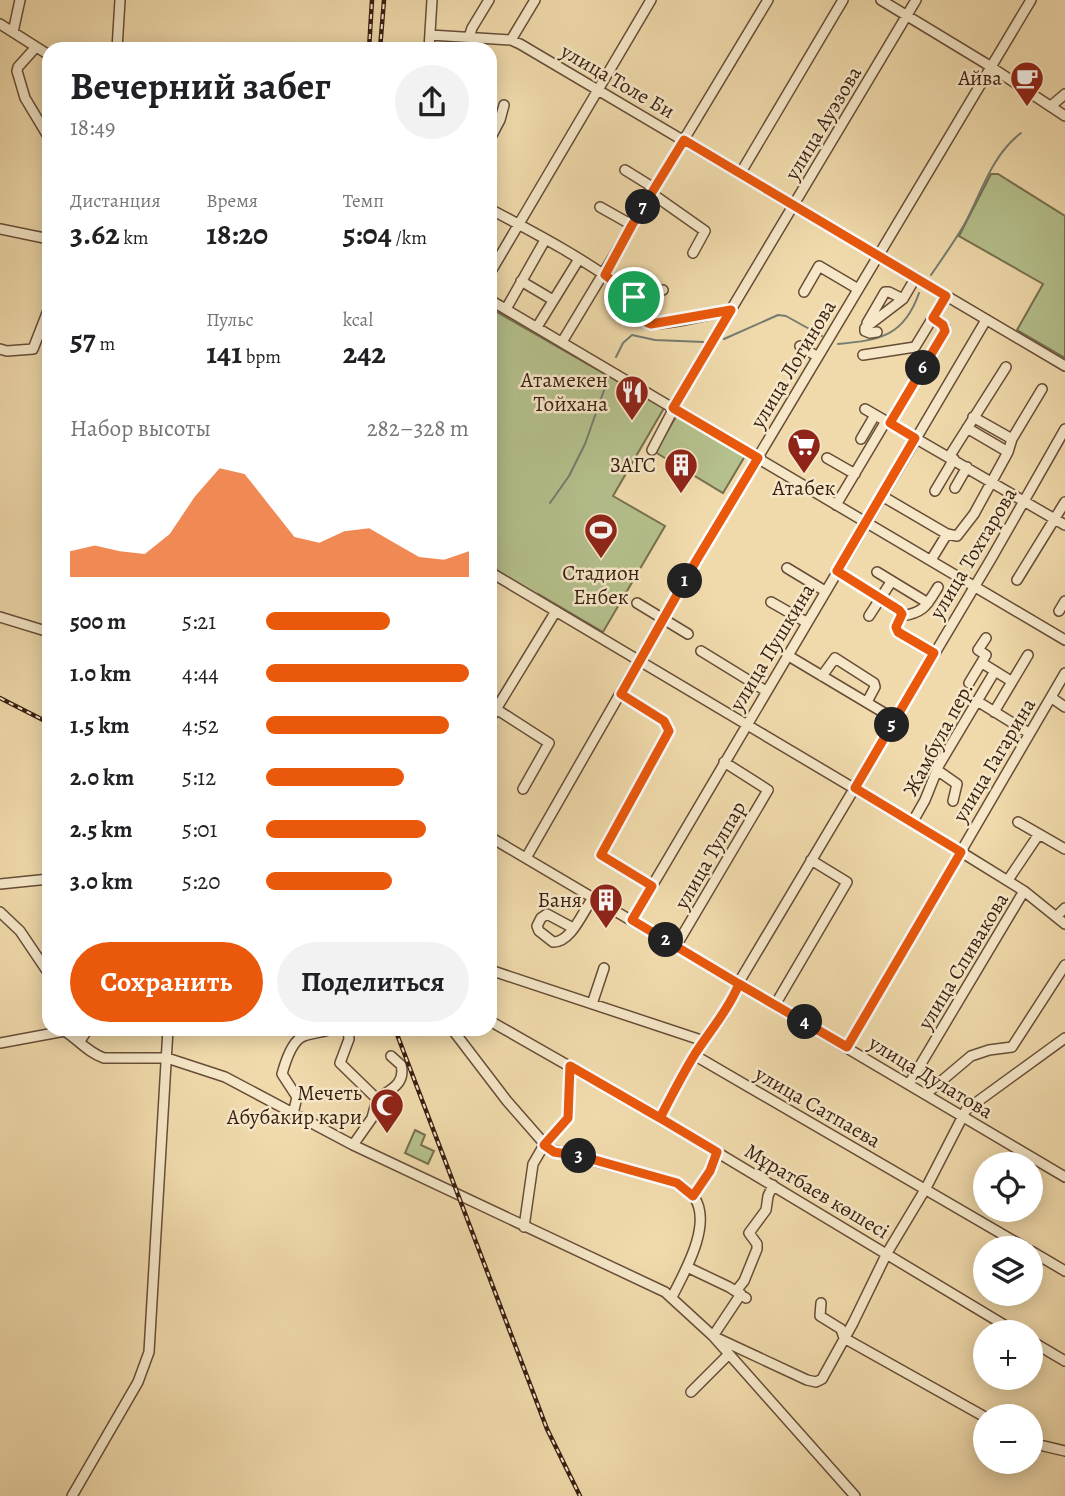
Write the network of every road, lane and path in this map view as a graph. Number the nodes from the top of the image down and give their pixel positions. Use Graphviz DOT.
graph roads {
  1 [pos="20,0"];
  2 [pos="120,0"];
  3 [pos="432,0"];
  4 [pos="489,0"];
  5 [pos="534,0"];
  6 [pos="651,0"];
  7 [pos="768,0"];
  8 [pos="843,0"];
  9 [pos="881,0"];
  10 [pos="916,0"];
  11 [pos="1031,0"];
  12 [pos="907,15"];
  13 [pos="0,24"];
  14 [pos="13,32"];
  15 [pos="430,35"];
  16 [pos="469,37"];
  17 [pos="511,40"];
  18 [pos="117,42"];
  19 [pos="430,42"];
  20 [pos="36,47"];
  21 [pos="42,51"];
  22 [pos="991,68"];
  23 [pos="596,90"];
  24 [pos="1065,94"];
  25 [pos="504,105"];
  26 [pos="1051,107"];
  27 [pos="1065,116"];
  28 [pos="497,126"];
  29 [pos="42,127"];
  30 [pos="684,140"];
  31 [pos="625,170"];
  32 [pos="740,174"];
  33 [pos="652,191"];
  34 [pos="794,206"];
  35 [pos="600,207"];
  36 [pos="497,214"];
  37 [pos="519,225"];
  38 [pos="632,225"];
  39 [pos="0,229"];
  40 [pos="42,238"];
  41 [pos="545,240"];
  42 [pos="693,253"];
  43 [pos="879,256"];
  44 [pos="579,260"];
  45 [pos="497,262"];
  46 [pos="605,275"];
  47 [pos="916,277"];
  48 [pos="521,281"];
  49 [pos="858,289"];
  50 [pos="663,290"];
  51 [pos="804,292"];
  52 [pos="946,296"];
  53 [pos="634,297"];
  54 [pos="903,299"];
  55 [pos="553,300"];
  56 [pos="497,304"];
  57 [pos="506,309"];
  58 [pos="731,310"];
  59 [pos="933,318"];
  60 [pos="986,320"];
  61 [pos="42,326"];
  62 [pos="537,327"];
  63 [pos="865,328"];
  64 [pos="877,332"];
  65 [pos="562,342"];
  66 [pos="800,346"];
  67 [pos="0,349"];
  68 [pos="863,355"];
  69 [pos="818,357"];
  70 [pos="1065,366"];
  71 [pos="1006,367"];
  72 [pos="1042,389"];
  73 [pos="673,408"];
  74 [pos="865,409"];
  75 [pos="875,415"];
  76 [pos="973,416"];
  77 [pos="888,422"];
  78 [pos="967,428"];
  79 [pos="1065,429"];
  80 [pos="915,438"];
  81 [pos="861,439"];
  82 [pos="1012,439"];
  83 [pos="652,450"];
  84 [pos="1008,452"];
  85 [pos="758,458"];
  86 [pos="827,458"];
  87 [pos="951,458"];
  88 [pos="967,467"];
  89 [pos="855,474"];
  90 [pos="992,481"];
  91 [pos="955,488"];
  92 [pos="935,491"];
  93 [pos="881,496"];
  94 [pos="1024,501"];
  95 [pos="1065,502"];
  96 [pos="836,505"];
  97 [pos="1054,518"];
  98 [pos="866,522"];
  99 [pos="1065,525"];
  100 [pos="947,534"];
  101 [pos="931,560"];
  102 [pos="787,568"];
  103 [pos="837,571"];
  104 [pos="877,572"];
  105 [pos="497,576"];
  106 [pos="1017,580"];
  107 [pos="891,582"];
  108 [pos="975,585"];
  109 [pos="939,587"];
  110 [pos="825,592"];
  111 [pos="880,598"];
  112 [pos="1065,601"];
  113 [pos="771,602"];
  114 [pos="637,603"];
  115 [pos="928,603"];
  116 [pos="556,611"];
  117 [pos="1059,611"];
  118 [pos="869,616"];
  119 [pos="901,616"];
  120 [pos="0,617"];
  121 [pos="664,620"];
  122 [pos="806,622"];
  123 [pos="42,630"];
  124 [pos="688,634"];
  125 [pos="986,638"];
  126 [pos="1065,640"];
  127 [pos="701,651"];
  128 [pos="934,653"];
  129 [pos="787,655"];
  130 [pos="1028,655"];
  131 [pos="640,661"];
  132 [pos="982,663"];
  133 [pos="995,671"];
  134 [pos="1065,673"];
  135 [pos="822,676"];
  136 [pos="1012,681"];
  137 [pos="969,683"];
  138 [pos="766,691"];
  139 [pos="621,694"];
  140 [pos="1052,698"];
  141 [pos="977,701"];
  142 [pos="867,702"];
  143 [pos="1065,706"];
  144 [pos="497,707"];
  145 [pos="497,710"];
  146 [pos="993,712"];
  147 [pos="896,720"];
  148 [pos="746,724"];
  149 [pos="1029,733"];
  150 [pos="724,762"];
  151 [pos="937,770"];
  152 [pos="855,788"];
  153 [pos="523,789"];
  154 [pos="953,802"];
  155 [pos="1017,822"];
  156 [pos="912,823"];
  157 [pos="1039,834"];
  158 [pos="497,841"];
  159 [pos="1065,849"];
  160 [pos="961,852"];
  161 [pos="526,858"];
  162 [pos="811,860"];
  163 [pos="42,880"];
  164 [pos="1007,880"];
  165 [pos="1,886"];
  166 [pos="652,886"];
  167 [pos="1024,891"];
  168 [pos="593,898"];
  169 [pos="1065,908"];
  170 [pos="0,912"];
  171 [pos="1058,916"];
  172 [pos="632,920"];
  173 [pos="1065,923"];
  174 [pos="573,928"];
  175 [pos="676,946"];
  176 [pos="42,964"];
  177 [pos="1065,965"];
  178 [pos="604,968"];
  179 [pos="497,972"];
  180 [pos="739,984"];
  181 [pos="592,1004"];
  182 [pos="775,1005"];
  183 [pos="497,1025"];
  184 [pos="42,1035"];
  185 [pos="73,1036"];
  186 [pos="83,1036"];
  187 [pos="168,1036"];
  188 [pos="304,1036"];
  189 [pos="349,1036"];
  190 [pos="457,1036"];
  191 [pos="1065,1038"];
  192 [pos="80,1041"];
  193 [pos="704,1041"];
  194 [pos="0,1043"];
  195 [pos="847,1047"];
  196 [pos="694,1055"];
  197 [pos="391,1056"];
  198 [pos="167,1058"];
  199 [pos="570,1066"];
  200 [pos="909,1084"];
  201 [pos="926,1094"];
  202 [pos="377,1099"];
  203 [pos="293,1114"];
  204 [pos="963,1116"];
  205 [pos="660,1118"];
  206 [pos="353,1145"];
  207 [pos="544,1145"];
  208 [pos="717,1152"];
  209 [pos="1065,1177"];
  210 [pos="773,1185"];
  211 [pos="926,1188"];
  212 [pos="693,1196"];
  213 [pos="524,1227"];
  214 [pos="1006,1236"];
  215 [pos="887,1253"];
  216 [pos="1043,1258"];
  217 [pos="687,1267"];
  218 [pos="1065,1271"];
  219 [pos="741,1295"];
  220 [pos="672,1297"];
  221 [pos="821,1303"];
  222 [pos="996,1320"];
  223 [pos="713,1336"];
  224 [pos="844,1338"];
  225 [pos="1043,1348"];
  226 [pos="729,1354"];
  227 [pos="1065,1361"];
  228 [pos="691,1392"];
  229 [pos="973,1409"];
  230 [pos="1043,1446"];
  231 [pos="1065,1451"];
  232 [pos="72,1496"];
  233 [pos="855,1496"];
  1 -- 14 [label="street"];
  2 -- 18 [label="street"];
  3 -- 15 [label="street"];
  4 -- 16 [label="street"];
  5 -- 17 [label="street"];
  6 -- 23 [label="street"];
  7 -- 30 [label="street"];
  8 -- 32 [label="street"];
  9 -- 12 [label="street"];
  10 -- 12 [label="street, улица Ауэзова"];
  11 -- 22 [label="street, улица Логинова"];
  12 -- 22 [label="street"];
  12 -- 34 [label="street, улица Ауэзова"];
  13 -- 14 [label="street"];
  14 -- 20 [label="street"];
  15 -- 16 [label="street, улица Толе Би"];
  15 -- 19 [label="street"];
  16 -- 17 [label="street, улица Толе Би"];
  17 -- 23 [label="street, улица Толе Би"];
  20 -- 21 [label="street"];
  20 -- 29 [label="street"];
  22 -- 26 [label="street"];
  22 -- 43 [label="street, улица Логинова"];
  23 -- 30 [label="street, улица Толе Би"];
  23 -- 37 [label="street"];
  24 -- 26 [label="street"];
  25 -- 28 [label="street"];
  26 -- 27 [label="street"];
  30 -- 32 [label="street, улица Толе Би"];
  30 -- 33 [label="street"];
  31 -- 33 [label="street"];
  32 -- 34 [label="street, улица Толе Би"];
  33 -- 38 [label="street"];
  33 -- 42 [label="street"];
  34 -- 43 [label="street, улица Толе Би"];
  34 -- 58 [label="street, улица Ауэзова"];
  35 -- 38 [label="street"];
  36 -- 37 [label="street"];
  37 -- 41 [label="street"];
  37 -- 45 [label="street"];
  38 -- 46 [label="street"];
  39 -- 40 [label="street"];
  41 -- 44 [label="street"];
  41 -- 48 [label="street"];
  43 -- 47 [label="street, улица Толе Би"];
  43 -- 49 [label="street, улица Логинова"];
  44 -- 46 [label="street"];
  44 -- 55 [label="street"];
  46 -- 53 [label="street"];
  46 -- 65 [label="street"];
  47 -- 52 [label="street, улица Толе Би"];
  47 -- 54 [label="street"];
  48 -- 55 [label="street"];
  48 -- 57 [label="street"];
  49 -- 51 [label="street"];
  49 -- 69 [label="street, улица Логинова"];
  50 -- 53 [label="street"];
  52 -- 59 [label="street"];
  52 -- 60 [label="street, улица Толе Би"];
  53 -- 58 [label="street"];
  54 -- 63 [label="street"];
  54 -- 63 [label="street"];
  55 -- 62 [label="street"];
  56 -- 57 [label="street"];
  57 -- 62 [label="street"];
  58 -- 73 [label="street, улица Ауэзова"];
  59 -- 68 [label="street"];
  59 -- 77 [label="street"];
  60 -- 70 [label="street, улица Толе Би"];
  60 -- 80 [label="street, улица Пушкина"];
  61 -- 67 [label="street"];
  62 -- 65 [label="street"];
  63 -- 64 [label="street"];
  65 -- 73 [label="street"];
  66 -- 69 [label="street"];
  69 -- 85 [label="street, улица Логинова"];
  71 -- 76 [label="street"];
  72 -- 82 [label="street"];
  73 -- 83 [label="street, улица Ауэзова"];
  73 -- 85 [label="street"];
  74 -- 75 [label="street"];
  75 -- 77 [label="street"];
  75 -- 81 [label="street"];
  76 -- 78 [label="street"];
  76 -- 82 [label="street"];
  77 -- 80 [label="street"];
  77 -- 89 [label="street"];
  78 -- 84 [label="street"];
  78 -- 87 [label="street"];
  79 -- 94 [label="street, улица Тохтарова"];
  80 -- 87 [label="street"];
  80 -- 93 [label="street, улица Пушкина"];
  82 -- 84 [label="street"];
  84 -- 90 [label="street"];
  85 -- 96 [label="street"];
  85 -- 121 [label="street, улица Логинова"];
  86 -- 89 [label="street"];
  87 -- 88 [label="street"];
  87 -- 92 [label="street"];
  88 -- 90 [label="street"];
  88 -- 91 [label="street"];
  89 -- 96 [label="street"];
  90 -- 94 [label="street"];
  90 -- 100 [label="street"];
  93 -- 98 [label="street, улица Пушкина"];
  93 -- 100 [label="street"];
  94 -- 97 [label="street"];
  94 -- 108 [label="street, улица Тохтарова"];
  95 -- 97 [label="street"];
  96 -- 98 [label="street"];
  97 -- 99 [label="street"];
  97 -- 106 [label="street"];
  98 -- 101 [label="street"];
  98 -- 103 [label="street, улица Пушкина"];
  100 -- 101 [label="street"];
  101 -- 108 [label="street"];
  102 -- 110 [label="street"];
  103 -- 110 [label="street, улица Пушкина"];
  103 -- 111 [label="street"];
  104 -- 107 [label="street"];
  105 -- 116 [label="street"];
  107 -- 111 [label="street"];
  107 -- 115 [label="street"];
  108 -- 126 [label="street"];
  108 -- 128 [label="street, улица Тохтарова"];
  109 -- 115 [label="street"];
  110 -- 122 [label="street, улица Пушкина"];
  111 -- 118 [label="street"];
  111 -- 119 [label="street"];
  112 -- 117 [label="street"];
  113 -- 122 [label="street"];
  114 -- 121 [label="street"];
  115 -- 119 [label="street"];
  116 -- 131 [label="street"];
  116 -- 144 [label="street"];
  119 -- 128 [label="street"];
  120 -- 123 [label="street"];
  121 -- 124 [label="street"];
  121 -- 131 [label="street, улица Логинова"];
  122 -- 129 [label="street, улица Пушкина"];
  125 -- 132 [label="street"];
  127 -- 138 [label="street"];
  128 -- 147 [label="street, улица Тохтарова"];
  129 -- 135 [label="street"];
  129 -- 138 [label="street, улица Пушкина"];
  130 -- 136 [label="street"];
  131 -- 139 [label="street, улица Логинова"];
  131 -- 148 [label="street"];
  132 -- 133 [label="street"];
  132 -- 137 [label="street"];
  133 -- 136 [label="street"];
  133 -- 141 [label="street, Жамбула пер."];
  134 -- 140 [label="street, улица Гагарина"];
  135 -- 142 [label="street"];
  135 -- 142 [label="street"];
  136 -- 146 [label="street"];
  138 -- 148 [label="street, улица Пушкина"];
  139 -- 161 [label="street, улица Логинова"];
  139 -- 166 [label="street"];
  140 -- 143 [label="street"];
  140 -- 149 [label="street, улица Гагарина"];
  141 -- 146 [label="street"];
  141 -- 151 [label="street, Жамбула пер."];
  142 -- 147 [label="street"];
  145 -- 153 [label="street"];
  146 -- 149 [label="street"];
  147 -- 152 [label="street, улица Тохтарова"];
  148 -- 150 [label="street, улица Пушкина"];
  148 -- 152 [label="street"];
  149 -- 160 [label="street, улица Гагарина"];
  150 -- 166 [label="street, улица Пушкина"];
  150 -- 175 [label="street, улица Тулпар"];
  151 -- 154 [label="street"];
  151 -- 156 [label="street, Жамбула пер."];
  152 -- 156 [label="street"];
  152 -- 162 [label="street, улица Тохтарова"];
  155 -- 157 [label="street"];
  156 -- 160 [label="street"];
  157 -- 159 [label="street"];
  157 -- 164 [label="street"];
  158 -- 161 [label="street, улица Дулатова"];
  160 -- 164 [label="street"];
  160 -- 195 [label="street, улица Гагарина"];
  161 -- 168 [label="street, улица Дулатова"];
  162 -- 180 [label="street, улица Тохтарова"];
  162 -- 182 [label="street"];
  163 -- 165 [label="street"];
  164 -- 167 [label="street"];
  166 -- 172 [label="street, улица Пушкина"];
  167 -- 171 [label="street"];
  167 -- 200 [label="street, улица Спивакова"];
  168 -- 172 [label="street, улица Дулатова"];
  168 -- 174 [label="street"];
  169 -- 171 [label="street"];
  170 -- 176 [label="street"];
  171 -- 173 [label="street"];
  172 -- 175 [label="street, улица Дулатова"];
  175 -- 180 [label="street, улица Дулатова"];
  177 -- 201 [label="street"];
  178 -- 181 [label="street"];
  179 -- 181 [label="street"];
  180 -- 182 [label="street, улица Дулатова"];
  180 -- 193 [label="street, улица Тохтарова"];
  181 -- 193 [label="street"];
  182 -- 195 [label="street, улица Дулатова"];
  183 -- 199 [label="street, Мұратбаев көшесі"];
  184 -- 194 [label="street"];
  185 -- 192 [label="street"];
  186 -- 192 [label="street"];
  187 -- 198 [label="street"];
  188 -- 203 [label="street"];
  189 -- 202 [label="street"];
  190 -- 207 [label="street"];
  191 -- 204 [label="street"];
  192 -- 198 [label="street"];
  193 -- 196 [label="street"];
  195 -- 200 [label="street, улица Дулатова"];
  196 -- 205 [label="street"];
  196 -- 211 [label="street, улица Сатпаева"];
  197 -- 202 [label="street"];
  198 -- 203 [label="street"];
  198 -- 232 [label="street"];
  199 -- 205 [label="street, Мұратбаев көшесі"];
  199 -- 207 [label="street"];
  200 -- 201 [label="street, улица Дулатова"];
  201 -- 204 [label="street, улица Дулатова"];
  202 -- 206 [label="street"];
  203 -- 206 [label="street"];
  204 -- 209 [label="street, улица Дулатова"];
  204 -- 211 [label="street"];
  205 -- 208 [label="street, Мұратбаев көшесі"];
  206 -- 213 [label="street"];
  207 -- 212 [label="street"];
  207 -- 213 [label="street"];
  208 -- 210 [label="street, Мұратбаев көшесі"];
  208 -- 212 [label="street"];
  210 -- 215 [label="street, Мұратбаев көшесі"];
  210 -- 219 [label="street"];
  211 -- 214 [label="street, улица Сатпаева"];
  211 -- 215 [label="street"];
  212 -- 217 [label="street"];
  213 -- 220 [label="street"];
  215 -- 222 [label="street, Мұратбаев көшесі"];
  215 -- 224 [label="street"];
  216 -- 218 [label="street"];
  217 -- 219 [label="street"];
  217 -- 220 [label="street"];
  219 -- 223 [label="street"];
  220 -- 223 [label="street"];
  221 -- 224 [label="street"];
  223 -- 224 [label="street"];
  223 -- 226 [label="street"];
  224 -- 229 [label="street"];
  225 -- 227 [label="street"];
  226 -- 228 [label="street"];
  226 -- 233 [label="street"];
  230 -- 231 [label="street"];
}
